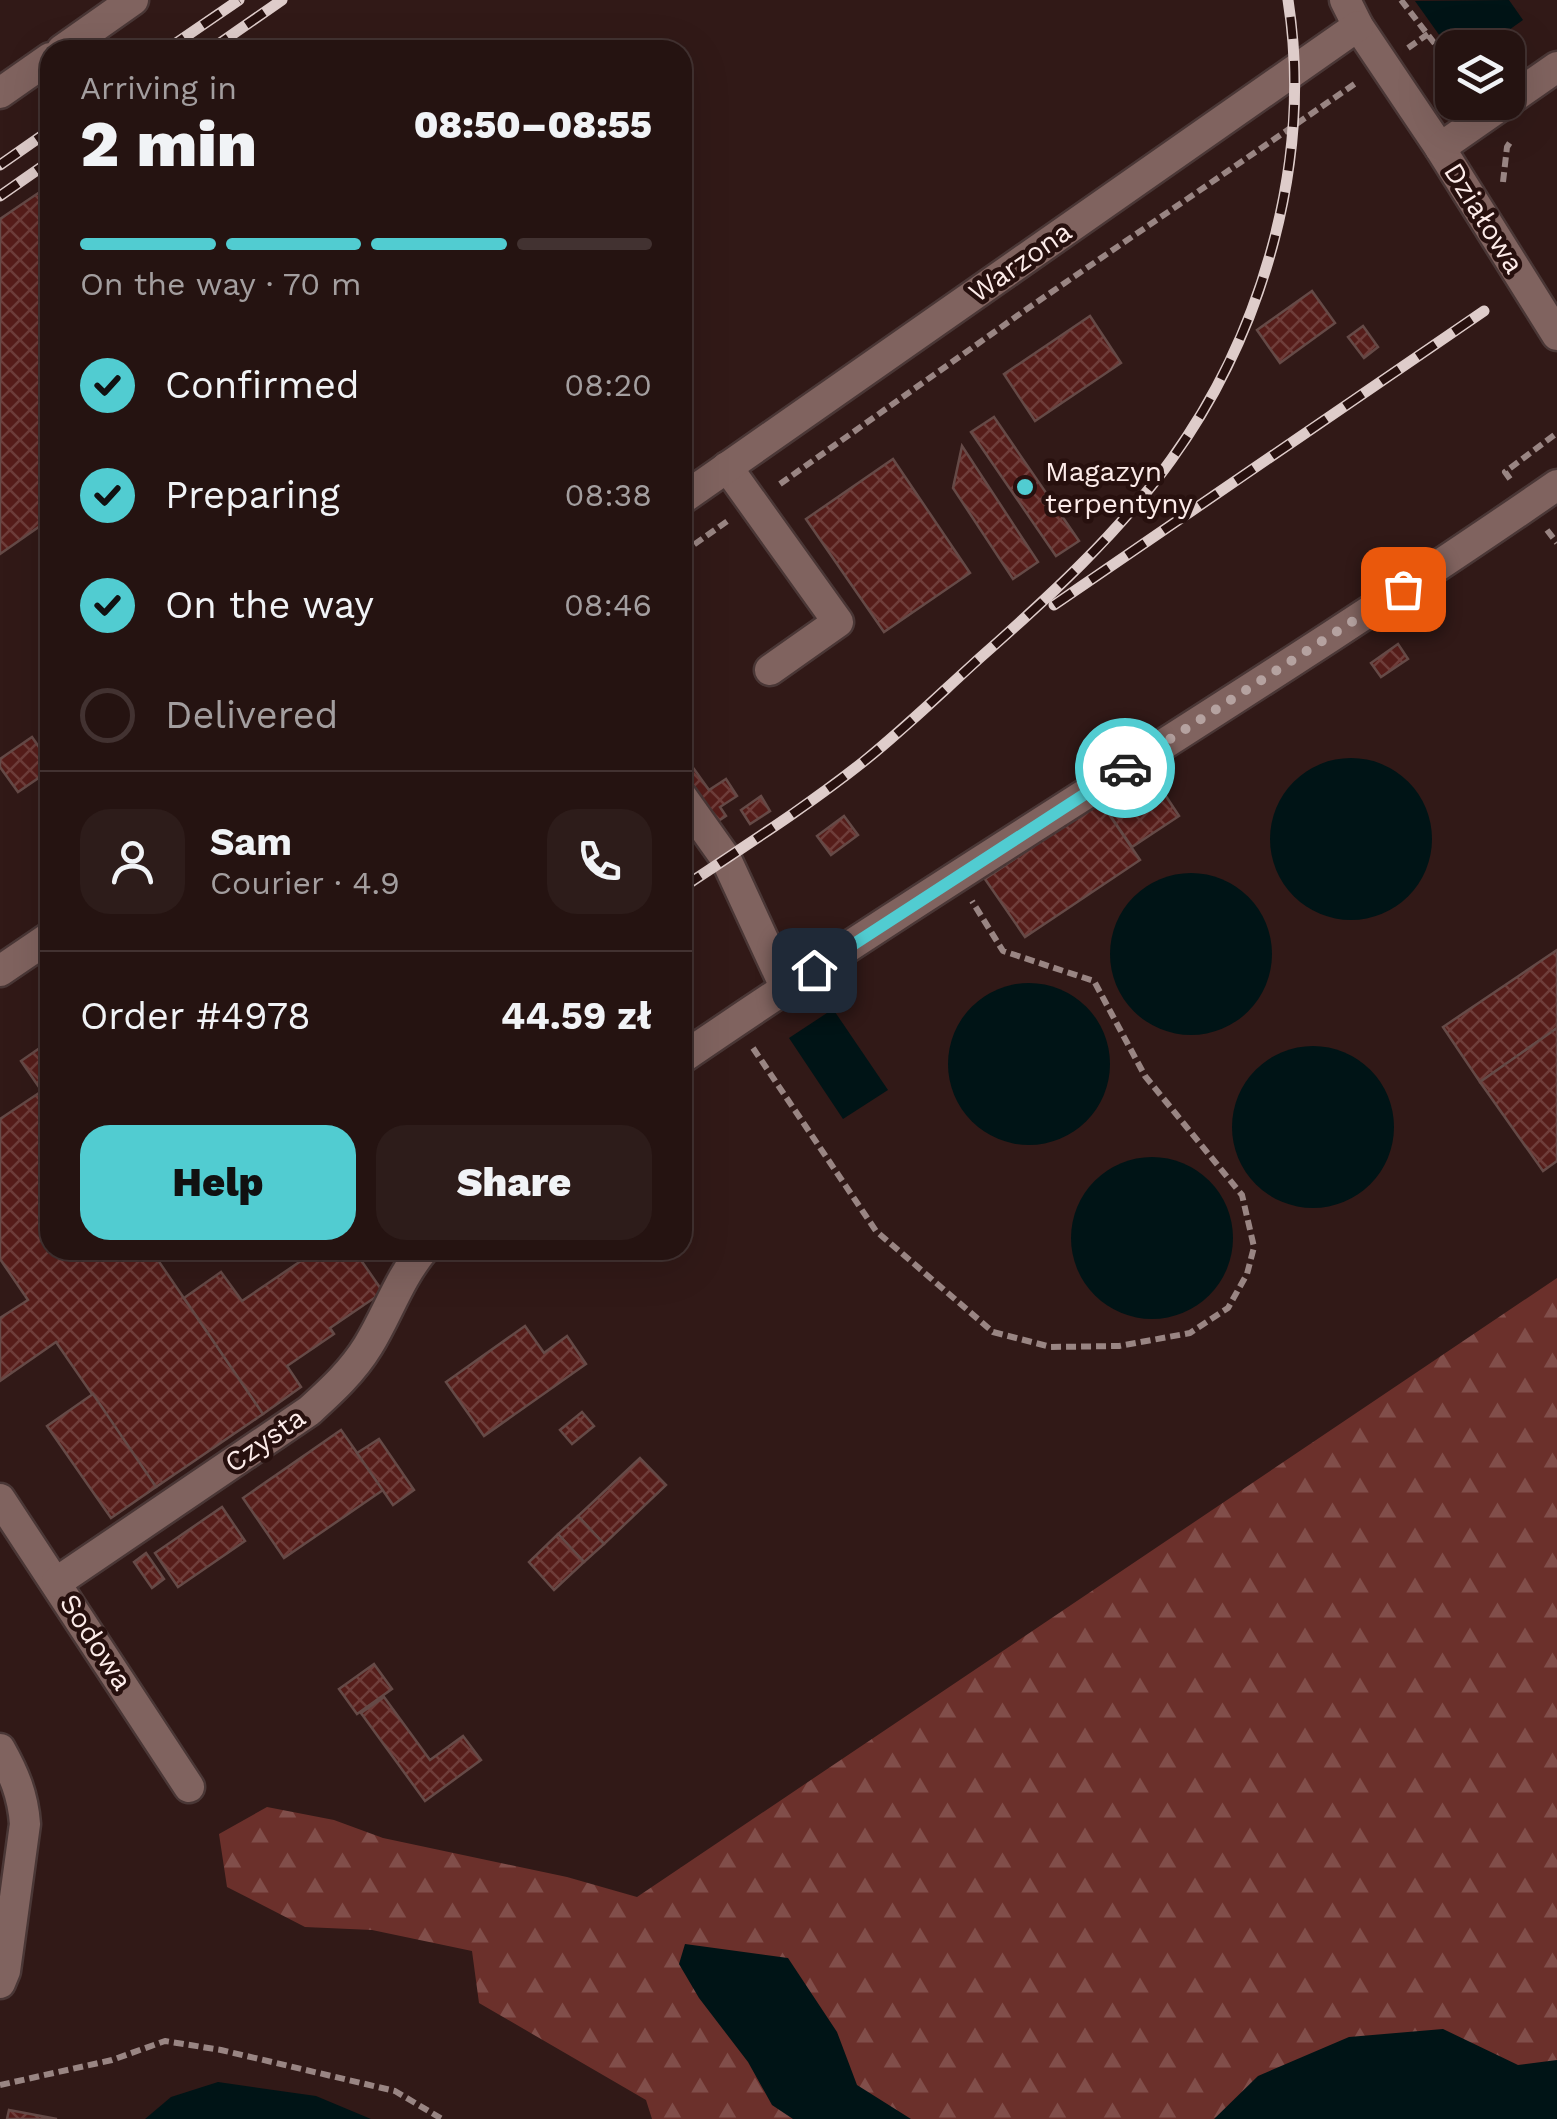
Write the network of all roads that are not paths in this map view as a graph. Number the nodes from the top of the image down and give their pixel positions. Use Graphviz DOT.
graph roads {
  1 [pos="133,0"];
  2 [pos="1352,13"];
  3 [pos="76,40"];
  4 [pos="40,65"];
  5 [pos="1557,67"];
  6 [pos="1525,89"];
  7 [pos="0,94"];
  8 [pos="1481,120"];
  9 [pos="1440,148"];
  10 [pos="1557,335"];
  11 [pos="727,467"];
  12 [pos="1557,484"];
  13 [pos="692,492"];
  14 [pos="770,670"];
  15 [pos="692,811"];
  16 [pos="40,944"];
  17 [pos="0,971"];
  18 [pos="786,988"];
  19 [pos="692,1051"];
  20 [pos="415,1260"];
  21 [pos="0,1498"];
  22 [pos="57,1582"];
  23 [pos="0,1749"];
  24 [pos="189,1787"];
  25 [pos="9,1877"];
  26 [pos="0,1982"];
  1 -- 3 [label="street"];
  2 -- 9 [label="street, Działowa"];
  2 -- 11 [label="street, Warzona"];
  4 -- 7 [label="street"];
  5 -- 6 [label="street"];
  8 -- 9 [label="street"];
  9 -- 10 [label="street, Działowa"];
  11 -- 13 [label="street, Warzona"];
  11 -- 14 [label="street"];
  12 -- 18 [label="street"];
  15 -- 18 [label="street"];
  16 -- 17 [label="street"];
  18 -- 19 [label="street"];
  20 -- 22 [label="street, Czysta"];
  21 -- 22 [label="street, Sodowa"];
  22 -- 24 [label="street, Sodowa"];
  23 -- 25 [label="street"];
  25 -- 26 [label="street"];
}
